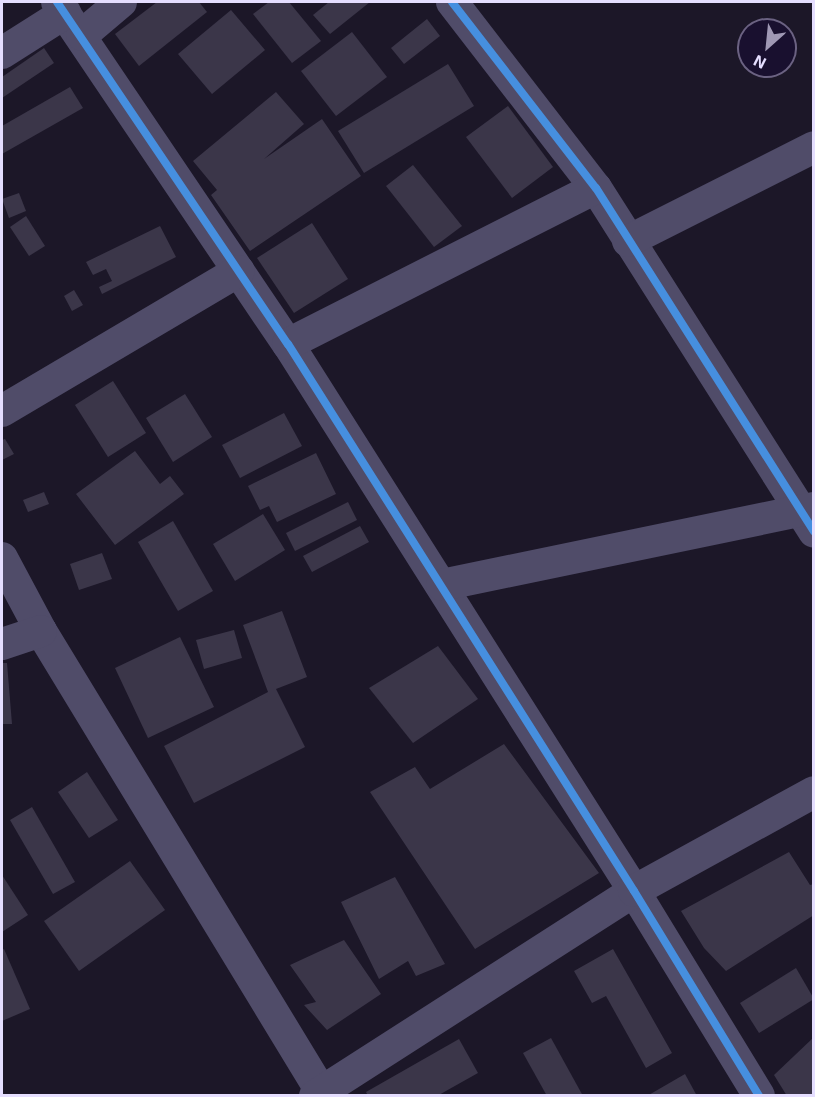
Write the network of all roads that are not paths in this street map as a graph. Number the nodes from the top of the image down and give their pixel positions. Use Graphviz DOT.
graph roads {
  1 [pos="121,2"];
  2 [pos="452,2"];
  3 [pos="68,16"];
  4 [pos="2,53"];
  5 [pos="813,147"];
  6 [pos="596,188"];
  7 [pos="628,241"];
  8 [pos="239,271"];
  9 [pos="288,344"];
  10 [pos="2,411"];
  11 [pos="809,517"];
  12 [pos="2,558"];
  13 [pos="442,585"];
  14 [pos="41,631"];
  15 [pos="2,644"];
  16 [pos="813,792"];
  17 [pos="634,891"];
  18 [pos="320,1094"];
  19 [pos="759,1095"];
  1 -- 3 [label="street"];
  2 -- 6 [label="street"];
  3 -- 4 [label="street"];
  3 -- 8 [label="street"];
  5 -- 7 [label="street"];
  6 -- 7 [label="street"];
  6 -- 9 [label="street"];
  7 -- 11 [label="street"];
  8 -- 9 [label="street"];
  8 -- 10 [label="street"];
  9 -- 13 [label="street"];
  11 -- 13 [label="street"];
  12 -- 14 [label="street"];
  13 -- 17 [label="street"];
  14 -- 15 [label="street"];
  14 -- 18 [label="street"];
  16 -- 17 [label="street"];
  17 -- 18 [label="street"];
  17 -- 19 [label="street"];
}
